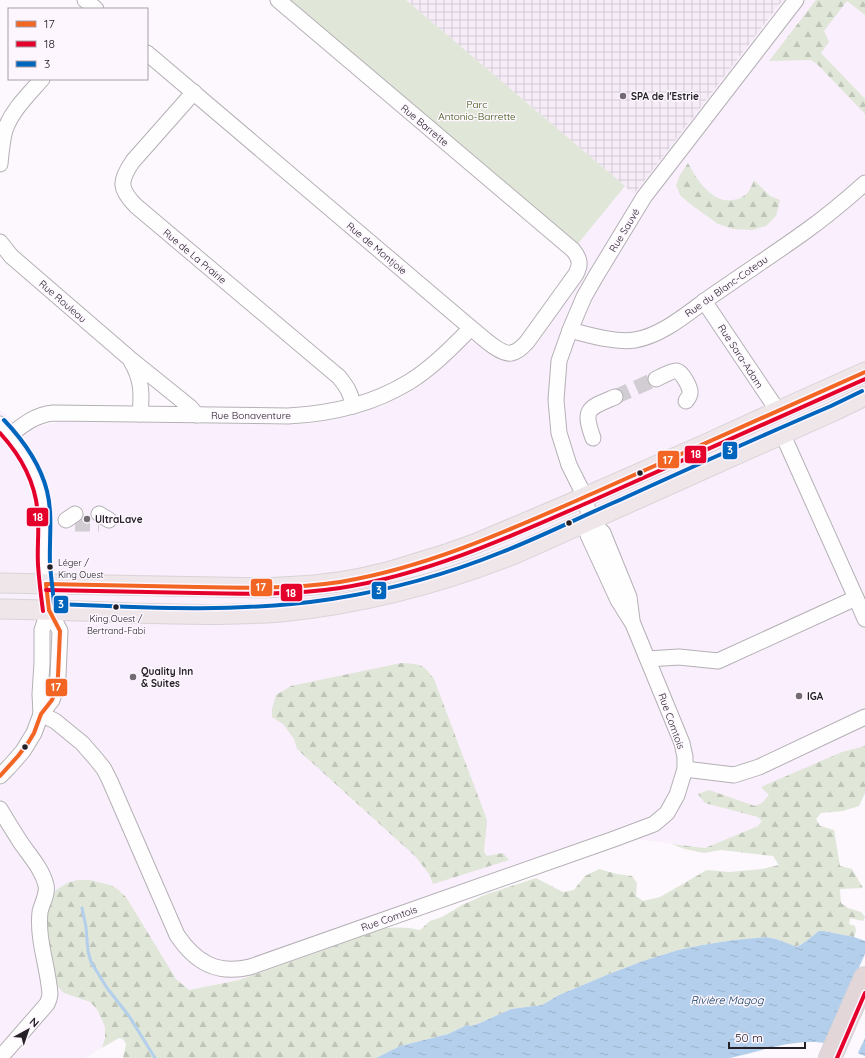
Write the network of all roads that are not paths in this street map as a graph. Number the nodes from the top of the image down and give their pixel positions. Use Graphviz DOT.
graph roads {
  1 [pos="85,0"];
  2 [pos="278,0"];
  3 [pos="796,0"];
  4 [pos="95,8"];
  5 [pos="148,53"];
  6 [pos="41,80"];
  7 [pos="194,92"];
  8 [pos="0,164"];
  9 [pos="865,183"];
  10 [pos="0,242"];
  11 [pos="573,250"];
  12 [pos="704,301"];
  13 [pos="471,328"];
  14 [pos="570,330"];
  15 [pos="128,357"];
  16 [pos="865,372"];
  17 [pos="656,379"];
  18 [pos="865,396"];
  19 [pos="615,397"];
  20 [pos="686,401"];
  21 [pos="353,406"];
  22 [pos="778,411"];
  23 [pos="140,414"];
  24 [pos="197,415"];
  25 [pos="0,424"];
  26 [pos="782,434"];
  27 [pos="10,435"];
  28 [pos="593,438"];
  29 [pos="585,497"];
  30 [pos="590,520"];
  31 [pos="0,584"];
  32 [pos="46,584"];
  33 [pos="856,598"];
  34 [pos="0,609"];
  35 [pos="49,610"];
  36 [pos="865,619"];
  37 [pos="648,659"];
  38 [pos="41,714"];
  39 [pos="865,717"];
  40 [pos="685,769"];
  41 [pos="0,776"];
  42 [pos="0,809"];
  43 [pos="865,978"];
  44 [pos="865,1014"];
  45 [pos="0,1058"];
  46 [pos="830,1058"];
  47 [pos="845,1058"];
  1 -- 4 [label="street"];
  2 -- 11 [label="street, Rue Barrette"];
  3 -- 14 [label="street, Rue Sauvé"];
  5 -- 7 [label="street, Rue de Montjoie"];
  6 -- 8 [label="street"];
  7 -- 13 [label="street, Rue de Montjoie"];
  7 -- 21 [label="street, Rue de La Prairie"];
  9 -- 12 [label="street, Rue du Blanc-Coteau"];
  10 -- 15 [label="street, Rue Rouleau"];
  11 -- 13 [label="street, Rue de Montjoie"];
  12 -- 14 [label="street, Rue du Blanc-Coteau"];
  12 -- 22 [label="street, Rue Sara-Adam"];
  13 -- 21 [label="street, Rue Bonaventure"];
  14 -- 29 [label="street, Rue Sauvé"];
  15 -- 23 [label="street, Rue Rouleau"];
  15 -- 24 [label="street, Rue Rouleau"];
  16 -- 22 [label="main road"];
  17 -- 20 [label="street"];
  18 -- 26 [label="main road"];
  19 -- 28 [label="street"];
  21 -- 24 [label="street, Rue Bonaventure"];
  22 -- 29 [label="main road"];
  23 -- 24 [label="street, Rue Bonaventure"];
  23 -- 27 [label="street, Rue Bonaventure"];
  25 -- 27 [label="street"];
  26 -- 30 [label="main road"];
  26 -- 33 [label="street"];
  27 -- 32 [label="street"];
  29 -- 30 [label="street, Rue Comtois"];
  29 -- 32 [label="main road"];
  30 -- 35 [label="main road"];
  30 -- 37 [label="street, Rue Comtois"];
  31 -- 32 [label="main road"];
  32 -- 35 [label="street"];
  33 -- 36 [label="street"];
  33 -- 37 [label="street"];
  34 -- 35 [label="main road"];
  35 -- 38 [label="street"];
  37 -- 40 [label="street, Rue Comtois"];
  38 -- 40 [label="street, Rue Comtois"];
  38 -- 41 [label="street"];
  39 -- 40 [label="street"];
  42 -- 45 [label="street"];
  43 -- 46 [label="highway"];
  44 -- 47 [label="highway"];
}
